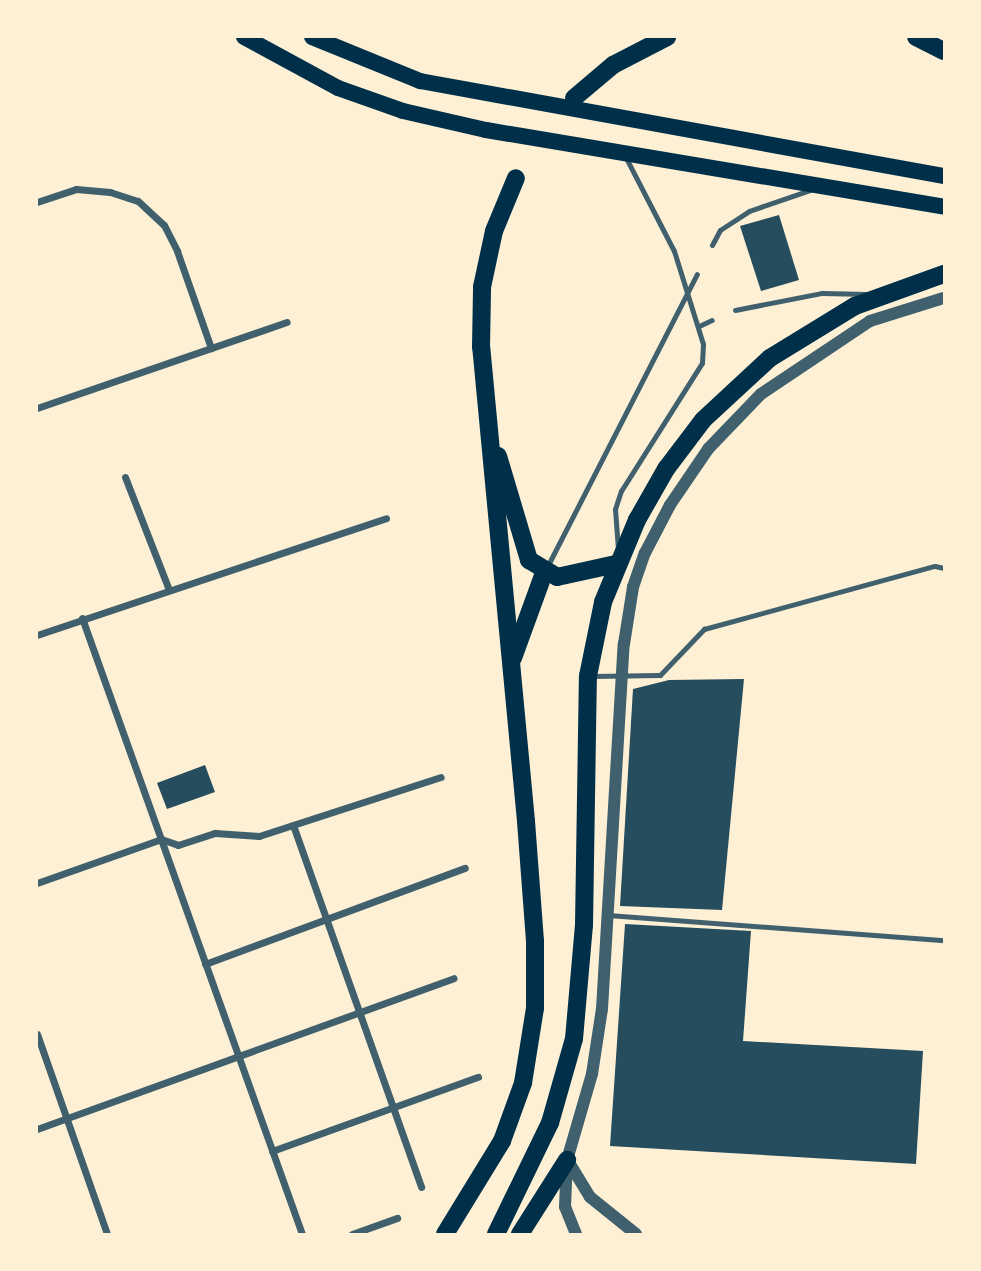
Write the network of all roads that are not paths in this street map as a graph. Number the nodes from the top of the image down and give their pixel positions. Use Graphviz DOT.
graph roads {
  1 [pos="244,37"];
  2 [pos="312,37"];
  3 [pos="667,37"];
  4 [pos="916,37"];
  5 [pos="944,51"];
  6 [pos="574,97"];
  7 [pos="623,152"];
  8 [pos="944,176"];
  9 [pos="516,178"];
  10 [pos="823,186"];
  11 [pos="37,202"];
  12 [pos="944,207"];
  13 [pos="712,245"];
  14 [pos="698,274"];
  15 [pos="944,274"];
  16 [pos="688,292"];
  17 [pos="881,294"];
  18 [pos="944,298"];
  19 [pos="735,310"];
  20 [pos="712,320"];
  21 [pos="287,322"];
  22 [pos="699,326"];
  23 [pos="211,348"];
  24 [pos="37,408"];
  25 [pos="487,421"];
  26 [pos="125,477"];
  27 [pos="386,518"];
  28 [pos="618,561"];
  29 [pos="944,568"];
  30 [pos="544,573"];
  31 [pos="169,590"];
  32 [pos="82,618"];
  33 [pos="37,635"];
  34 [pos="510,666"];
  35 [pos="588,676"];
  36 [pos="622,678"];
  37 [pos="441,777"];
  38 [pos="293,825"];
  39 [pos="161,839"];
  40 [pos="465,868"];
  41 [pos="37,883"];
  42 [pos="608,915"];
  43 [pos="326,918"];
  44 [pos="944,940"];
  45 [pos="205,964"];
  46 [pos="454,978"];
  47 [pos="360,1013"];
  48 [pos="37,1034"];
  49 [pos="239,1056"];
  50 [pos="478,1077"];
  51 [pos="393,1108"];
  52 [pos="67,1118"];
  53 [pos="37,1129"];
  54 [pos="272,1151"];
  55 [pos="567,1160"];
  56 [pos="421,1187"];
  57 [pos="397,1218"];
  58 [pos="107,1234"];
  59 [pos="302,1234"];
  60 [pos="352,1234"];
  61 [pos="445,1234"];
  62 [pos="496,1234"];
  63 [pos="520,1234"];
  64 [pos="576,1234"];
  65 [pos="636,1234"];
  1 -- 7 [label="main road"];
  2 -- 8 [label="main road"];
  3 -- 6 [label="highway"];
  4 -- 5 [label="highway"];
  7 -- 10 [label="main road"];
  7 -- 16 [label="lane"];
  9 -- 25 [label="highway"];
  10 -- 12 [label="main road"];
  10 -- 13 [label="lane"];
  11 -- 23 [label="street"];
  14 -- 16 [label="lane"];
  15 -- 17 [label="highway"];
  16 -- 22 [label="lane"];
  16 -- 30 [label="lane"];
  17 -- 19 [label="lane"];
  17 -- 28 [label="highway"];
  18 -- 36 [label="street"];
  20 -- 22 [label="lane"];
  21 -- 23 [label="street"];
  22 -- 28 [label="lane"];
  23 -- 24 [label="street"];
  25 -- 30 [label="highway"];
  25 -- 34 [label="highway"];
  26 -- 31 [label="street"];
  27 -- 31 [label="street"];
  28 -- 30 [label="highway"];
  28 -- 35 [label="highway"];
  29 -- 36 [label="lane"];
  30 -- 34 [label="highway"];
  31 -- 32 [label="street"];
  32 -- 33 [label="street"];
  32 -- 39 [label="street"];
  34 -- 61 [label="highway"];
  35 -- 36 [label="lane"];
  35 -- 62 [label="highway"];
  36 -- 42 [label="street"];
  37 -- 38 [label="street"];
  38 -- 39 [label="street"];
  38 -- 43 [label="street"];
  39 -- 41 [label="street"];
  39 -- 45 [label="street"];
  40 -- 43 [label="street"];
  42 -- 44 [label="lane"];
  42 -- 55 [label="street"];
  43 -- 45 [label="street"];
  43 -- 47 [label="street"];
  45 -- 49 [label="street"];
  46 -- 47 [label="street"];
  47 -- 49 [label="street"];
  47 -- 51 [label="street"];
  48 -- 52 [label="street"];
  49 -- 52 [label="street"];
  49 -- 54 [label="street"];
  50 -- 51 [label="street"];
  51 -- 54 [label="street"];
  51 -- 56 [label="street"];
  52 -- 53 [label="street"];
  52 -- 58 [label="street"];
  54 -- 59 [label="street"];
  55 -- 63 [label="highway"];
  55 -- 64 [label="street"];
  55 -- 65 [label="street"];
  57 -- 60 [label="street"];
}
